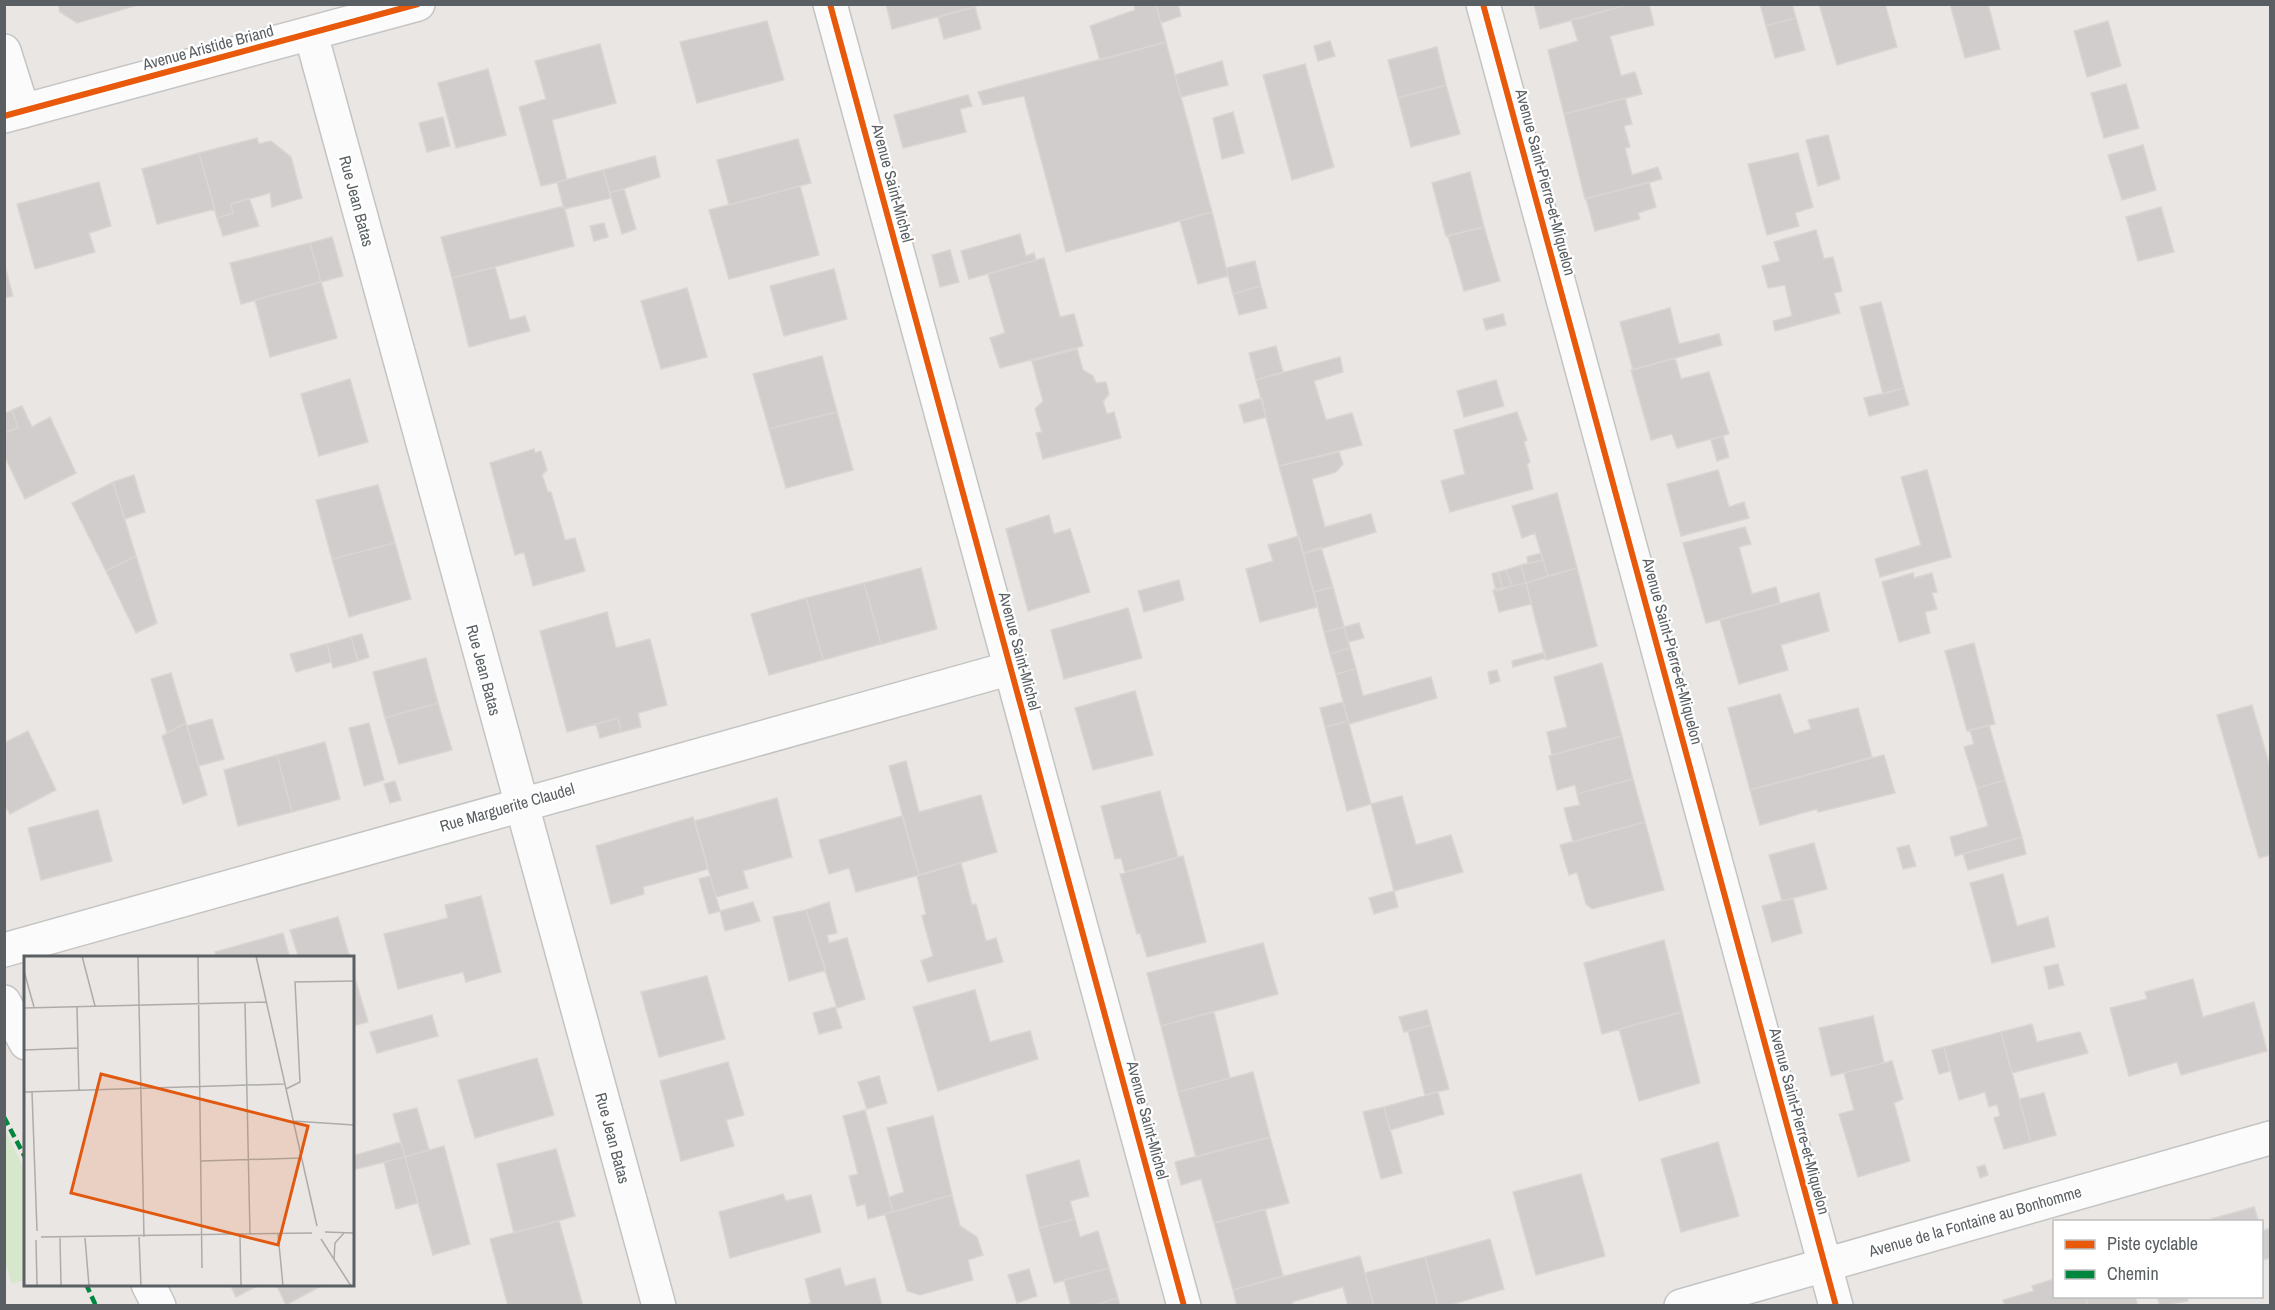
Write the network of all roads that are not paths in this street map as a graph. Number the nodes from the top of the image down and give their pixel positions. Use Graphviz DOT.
graph roads {
  1 [pos="418,4"];
  2 [pos="830,4"];
  3 [pos="1483,4"];
  4 [pos="310,34"];
  5 [pos="4,51"];
  6 [pos="14,114"];
  7 [pos="1011,668"];
  8 [pos="521,803"];
  9 [pos="4,950"];
  10 [pos="4,1002"];
  11 [pos="24,1039"];
  12 [pos="2271,1138"];
  13 [pos="1825,1264"];
  14 [pos="149,1286"];
  15 [pos="159,1305"];
  16 [pos="659,1305"];
  17 [pos="1184,1305"];
  18 [pos="1680,1305"];
  19 [pos="1836,1305"];
  1 -- 4 [label="street, Avenue Aristide Briand"];
  2 -- 7 [label="street, Avenue Saint-Michel"];
  3 -- 13 [label="street, Avenue Saint-Pierre-et-Miquelon"];
  4 -- 6 [label="street, Avenue Aristide Briand"];
  4 -- 8 [label="street, Rue Jean Batas"];
  5 -- 6 [label="street"];
  7 -- 8 [label="street, Rue Marguerite Claudel"];
  7 -- 17 [label="street, Avenue Saint-Michel"];
  8 -- 9 [label="street, Rue Marguerite Claudel"];
  8 -- 16 [label="street, Rue Jean Batas"];
  10 -- 11 [label="street"];
  12 -- 13 [label="street, Avenue de la Fontaine au Bonhomme"];
  13 -- 18 [label="street, Avenue de la Fontaine au Bonhomme"];
  13 -- 19 [label="street, Avenue Saint-Pierre-et-Miquelon"];
  14 -- 15 [label="street"];
}
